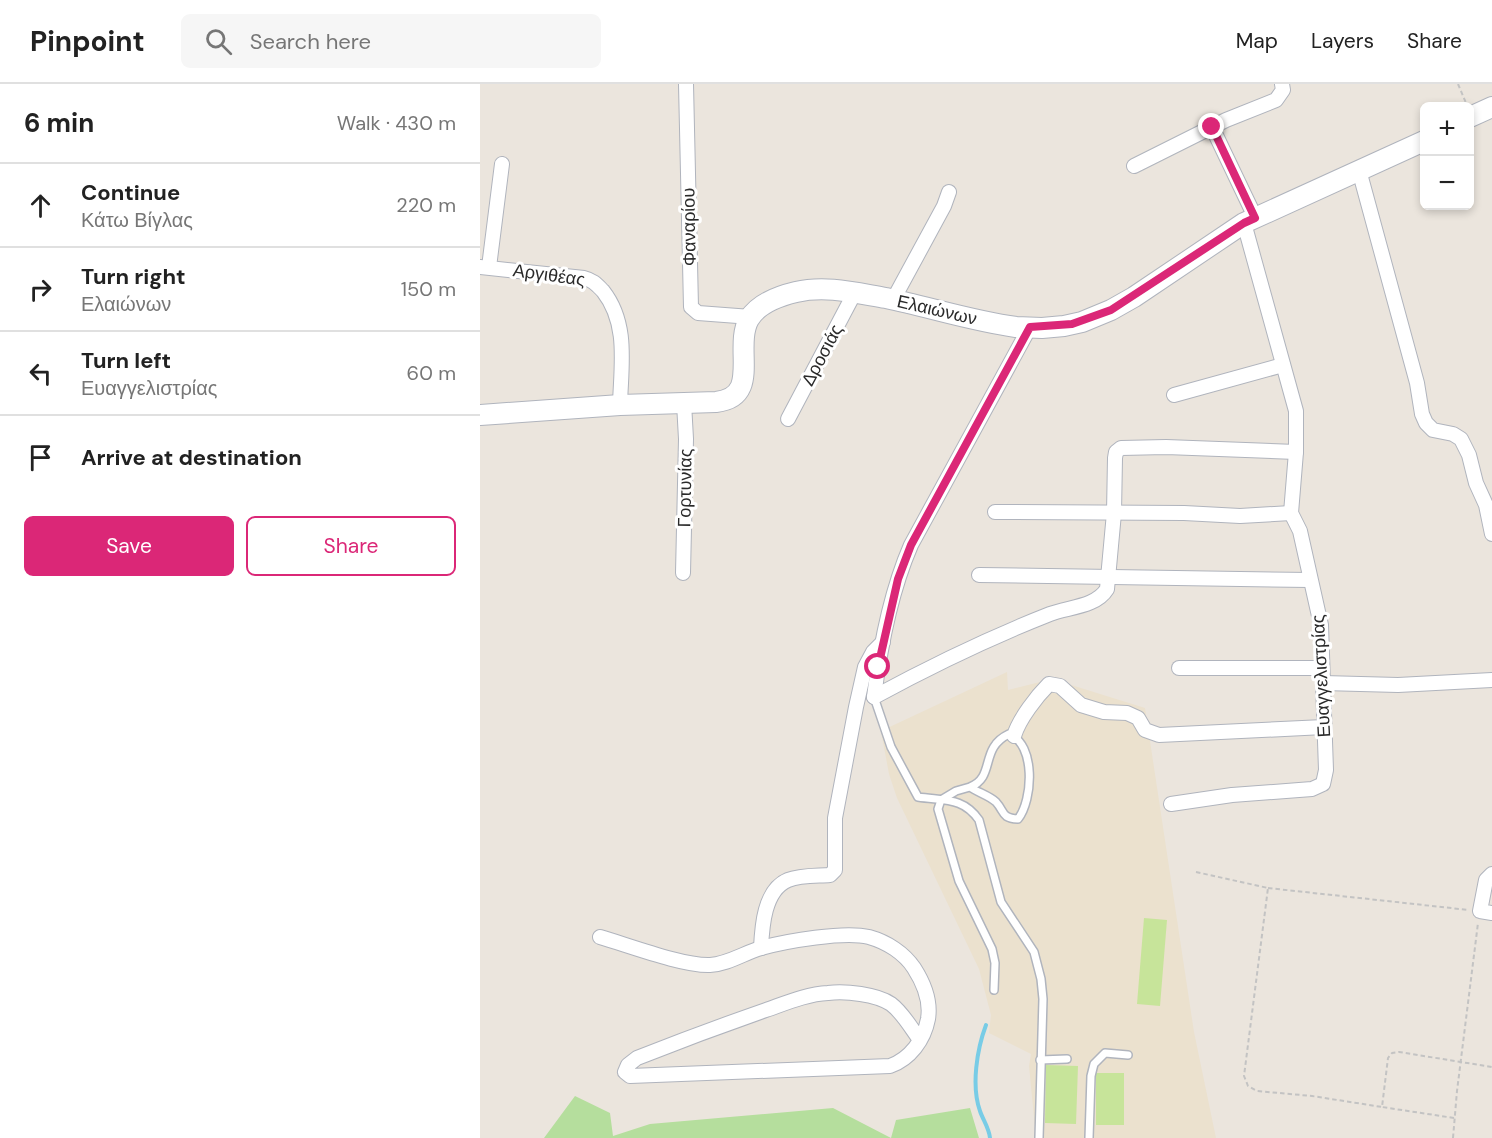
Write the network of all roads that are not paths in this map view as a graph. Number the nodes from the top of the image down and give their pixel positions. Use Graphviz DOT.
graph roads {
  1 [pos="686,84"];
  2 [pos="1282,84"];
  3 [pos="1492,107"];
  4 [pos="1474,115"];
  5 [pos="1212,127"];
  6 [pos="1420,143"];
  7 [pos="502,164"];
  8 [pos="1134,166"];
  9 [pos="1359,170"];
  10 [pos="949,192"];
  11 [pos="1250,220"];
  12 [pos="484,267"];
  13 [pos="855,292"];
  14 [pos="893,300"];
  15 [pos="751,317"];
  16 [pos="1030,327"];
  17 [pos="1283,365"];
  18 [pos="1174,395"];
  19 [pos="684,403"];
  20 [pos="620,405"];
  21 [pos="480,415"];
  22 [pos="788,419"];
  23 [pos="1296,452"];
  24 [pos="995,512"];
  25 [pos="1114,513"];
  26 [pos="1292,513"];
  27 [pos="1492,534"];
  28 [pos="683,573"];
  29 [pos="979,575"];
  30 [pos="1108,576"];
  31 [pos="1310,580"];
  32 [pos="884,640"];
  33 [pos="1179,668"];
  34 [pos="1322,668"];
  35 [pos="1492,680"];
  36 [pos="1323,683"];
  37 [pos="874,697"];
  38 [pos="1324,727"];
  39 [pos="1014,736"];
  40 [pos="970,787"];
  41 [pos="941,800"];
  42 [pos="1171,804"];
  43 [pos="1492,874"];
  44 [pos="1486,912"];
  45 [pos="600,937"];
  46 [pos="761,948"];
  47 [pos="994,990"];
  48 [pos="920,1040"];
  49 [pos="1128,1055"];
  50 [pos="1067,1059"];
  51 [pos="1040,1060"];
  52 [pos="1039,1138"];
  53 [pos="1089,1138"];
  1 -- 15 [label="street, Φαναρίου"];
  2 -- 5 [label="street"];
  3 -- 4 [label="main road"];
  5 -- 8 [label="street"];
  5 -- 11 [label="street"];
  6 -- 9 [label="main road, Ελαιώνων"];
  7 -- 12 [label="street"];
  9 -- 11 [label="main road, Ελαιώνων"];
  9 -- 27 [label="street"];
  10 -- 14 [label="street"];
  11 -- 16 [label="main road, Ελαιώνων"];
  11 -- 17 [label="street"];
  12 -- 20 [label="street, Αργιθέας"];
  13 -- 14 [label="main road, Ελαιώνων"];
  13 -- 15 [label="main road, Ελαιώνων"];
  13 -- 22 [label="street, Δροσιάς"];
  14 -- 16 [label="main road, Ελαιώνων"];
  15 -- 19 [label="main road"];
  16 -- 32 [label="street"];
  17 -- 18 [label="street"];
  17 -- 23 [label="street"];
  19 -- 20 [label="main road"];
  19 -- 28 [label="street, Γορτυνίας"];
  20 -- 21 [label="main road"];
  23 -- 25 [label="street"];
  23 -- 26 [label="street"];
  24 -- 25 [label="street"];
  25 -- 26 [label="street"];
  25 -- 30 [label="street"];
  26 -- 31 [label="street, Ευαγγελιστρίας"];
  29 -- 30 [label="street"];
  30 -- 31 [label="street"];
  30 -- 37 [label="street"];
  31 -- 34 [label="street, Ευαγγελιστρίας"];
  32 -- 37 [label="street"];
  32 -- 46 [label="street"];
  33 -- 34 [label="street"];
  34 -- 36 [label="street, Ευαγγελιστρίας"];
  35 -- 36 [label="street"];
  36 -- 38 [label="street, Ευαγγελιστρίας"];
  37 -- 41 [label="lane"];
  38 -- 39 [label="street"];
  38 -- 42 [label="street, Ευαγγελιστρίας"];
  39 -- 40 [label="lane"];
  39 -- 40 [label="lane"];
  40 -- 41 [label="lane"];
  41 -- 47 [label="lane"];
  41 -- 51 [label="lane"];
  43 -- 44 [label="street"];
  45 -- 46 [label="street"];
  46 -- 48 [label="street"];
  48 -- 48 [label="street"];
  49 -- 53 [label="lane"];
  50 -- 51 [label="lane"];
  51 -- 52 [label="lane"];
}
